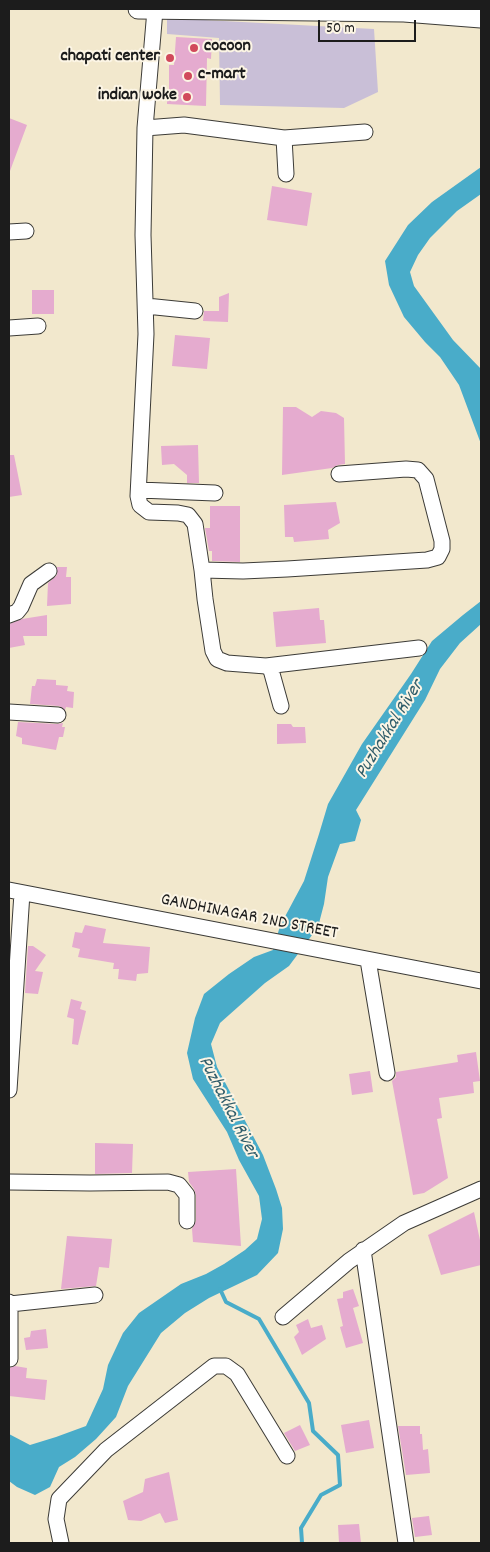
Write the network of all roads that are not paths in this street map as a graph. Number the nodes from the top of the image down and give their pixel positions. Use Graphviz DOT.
graph roads {
  1 [pos="160,9"];
  2 [pos="335,10"];
  3 [pos="481,18"];
  4 [pos="145,128"];
  5 [pos="365,132"];
  6 [pos="284,138"];
  7 [pos="286,174"];
  8 [pos="26,231"];
  9 [pos="9,232"];
  10 [pos="146,306"];
  11 [pos="195,310"];
  12 [pos="38,326"];
  13 [pos="9,328"];
  14 [pos="339,474"];
  15 [pos="139,490"];
  16 [pos="215,493"];
  17 [pos="202,570"];
  18 [pos="49,571"];
  19 [pos="9,615"];
  20 [pos="419,648"];
  21 [pos="266,666"];
  22 [pos="281,706"];
  23 [pos="9,712"];
  24 [pos="58,714"];
  25 [pos="15,892"];
  26 [pos="368,960"];
  27 [pos="481,981"];
  28 [pos="387,1074"];
  29 [pos="9,1081"];
  30 [pos="9,1182"];
  31 [pos="481,1189"];
  32 [pos="186,1221"];
  33 [pos="363,1250"];
  34 [pos="95,1295"];
  35 [pos="9,1303"];
  36 [pos="284,1316"];
  37 [pos="10,1359"];
  38 [pos="287,1456"];
  39 [pos="62,1543"];
  40 [pos="406,1543"];
  1 -- 2 [label="main road"];
  1 -- 4 [label="street"];
  2 -- 3 [label="main road"];
  4 -- 6 [label="street"];
  4 -- 10 [label="street"];
  5 -- 6 [label="street"];
  6 -- 7 [label="street"];
  8 -- 9 [label="street"];
  10 -- 11 [label="street"];
  10 -- 15 [label="street"];
  12 -- 13 [label="street"];
  14 -- 17 [label="street"];
  15 -- 16 [label="street"];
  15 -- 17 [label="street"];
  17 -- 21 [label="street"];
  18 -- 19 [label="street"];
  20 -- 21 [label="street"];
  21 -- 22 [label="street"];
  23 -- 24 [label="street"];
  25 -- 26 [label="street, GANDHINAGAR 2ND STREET"];
  25 -- 29 [label="street"];
  26 -- 27 [label="street, GANDHINAGAR 2ND STREET"];
  26 -- 28 [label="street"];
  30 -- 32 [label="street"];
  31 -- 33 [label="street"];
  33 -- 36 [label="street"];
  33 -- 40 [label="street"];
  34 -- 35 [label="street"];
  35 -- 37 [label="street"];
  38 -- 39 [label="street"];
}
